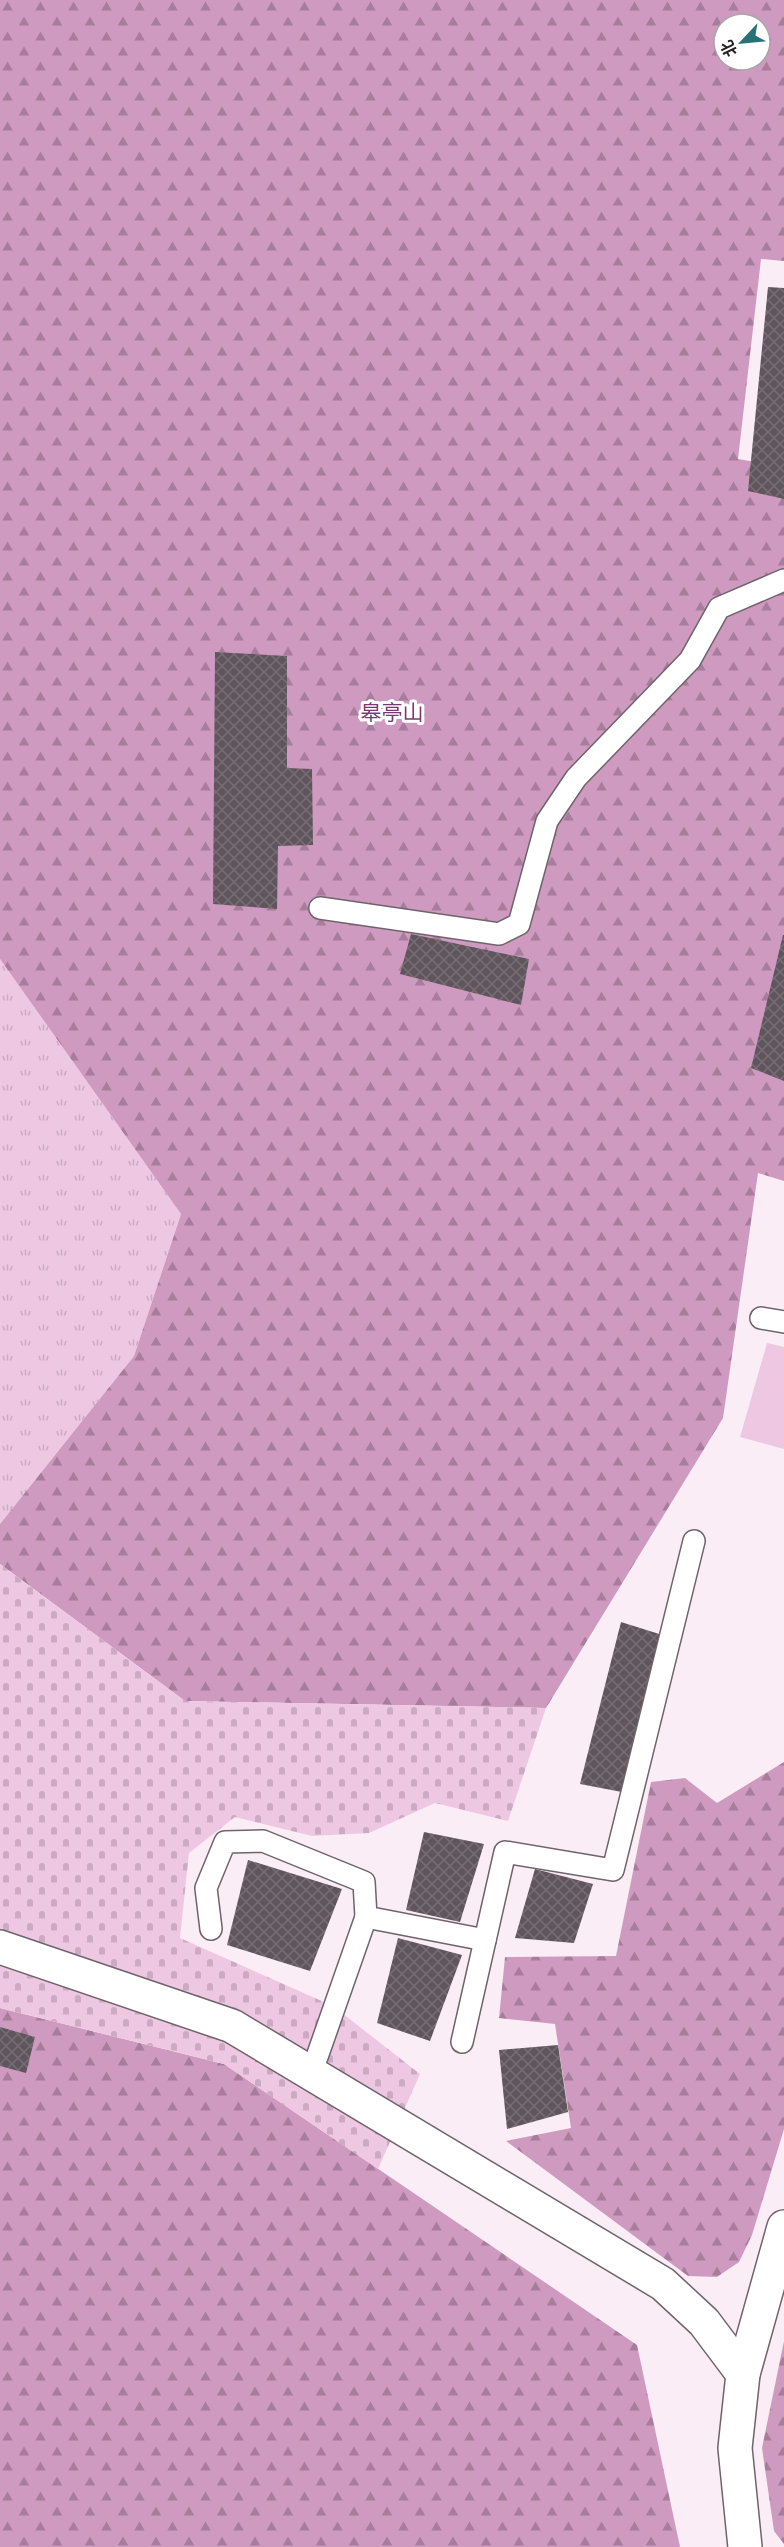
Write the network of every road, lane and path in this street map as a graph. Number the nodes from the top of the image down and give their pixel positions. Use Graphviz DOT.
graph roads {
  1 [pos="784,580"];
  2 [pos="320,908"];
  3 [pos="762,1318"];
  4 [pos="784,1322"];
  5 [pos="694,1541"];
  6 [pos="366,1917"];
  7 [pos="211,1929"];
  8 [pos="485,1941"];
  9 [pos="0,1947"];
  10 [pos="462,2042"];
  11 [pos="311,2074"];
  12 [pos="784,2227"];
  13 [pos="743,2374"];
  14 [pos="746,2547"];
  1 -- 2 [label="lane"];
  3 -- 4 [label="lane"];
  5 -- 8 [label="lane"];
  6 -- 7 [label="lane"];
  6 -- 8 [label="lane"];
  6 -- 11 [label="lane"];
  8 -- 10 [label="lane"];
  9 -- 11 [label="street"];
  11 -- 13 [label="street"];
  12 -- 13 [label="street"];
  13 -- 14 [label="street"];
}
